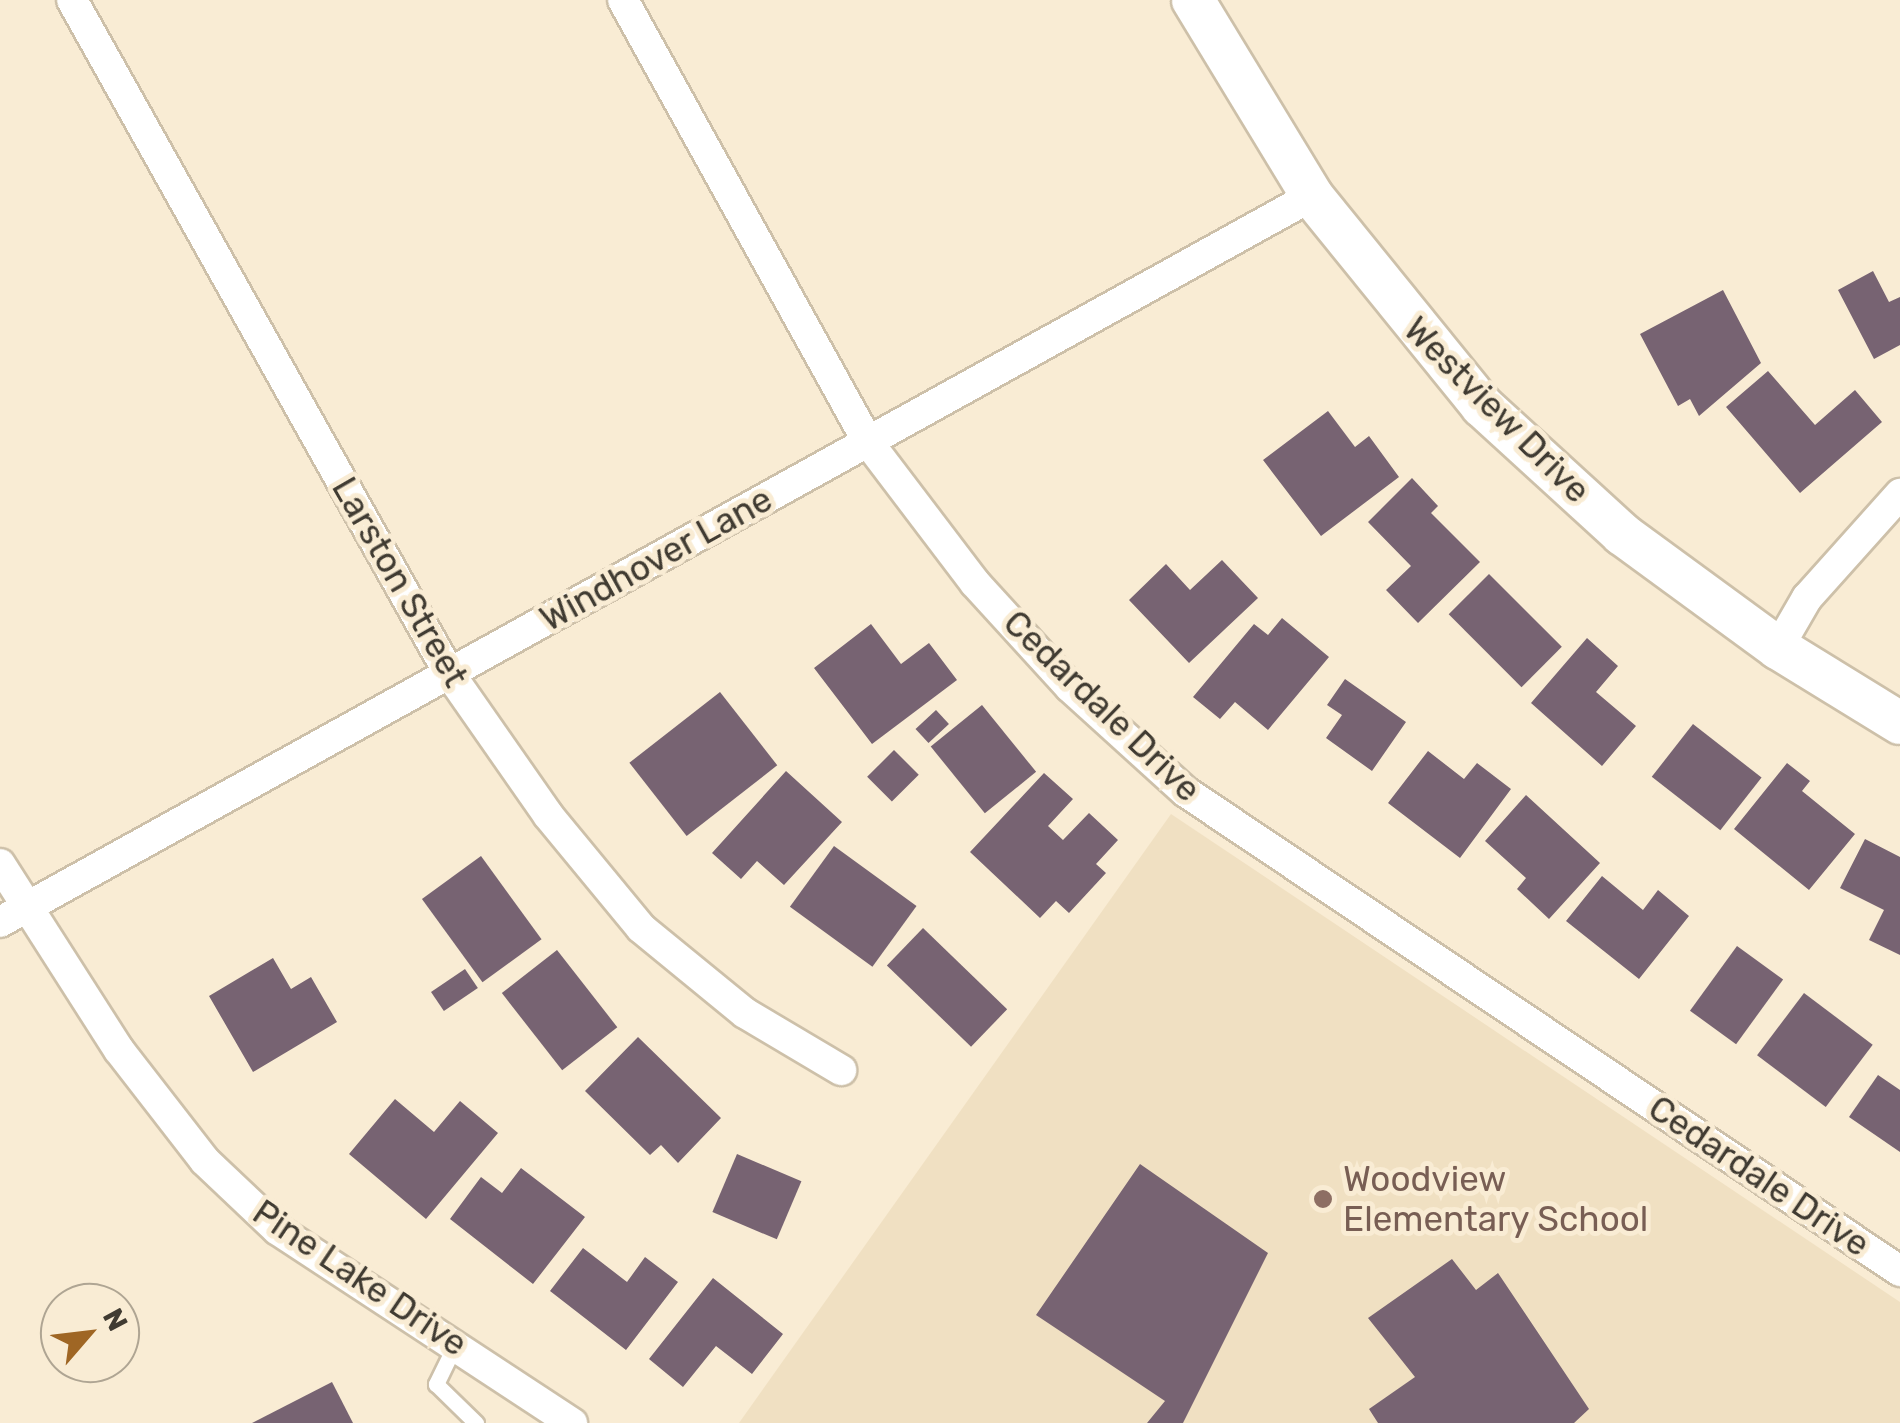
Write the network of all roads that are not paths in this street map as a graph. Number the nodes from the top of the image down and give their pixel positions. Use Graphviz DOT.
graph roads {
  1 [pos="72,0"];
  2 [pos="622,0"];
  3 [pos="1193,0"];
  4 [pos="1312,196"];
  5 [pos="868,442"];
  6 [pos="1900,494"];
  7 [pos="1778,648"];
  8 [pos="449,673"];
  9 [pos="1900,722"];
  10 [pos="0,864"];
  11 [pos="13,916"];
  12 [pos="841,1070"];
  13 [pos="1900,1271"];
  14 [pos="456,1343"];
  15 [pos="555,1418"];
  16 [pos="476,1423"];
  1 -- 8 [label="street, Larston Street"];
  2 -- 5 [label="street, Cedardale Drive"];
  3 -- 4 [label="main road, Westview Drive"];
  4 -- 5 [label="street, Windhover Lane"];
  4 -- 7 [label="main road, Westview Drive"];
  5 -- 8 [label="street, Windhover Lane"];
  5 -- 13 [label="street, Cedardale Drive"];
  6 -- 7 [label="street"];
  7 -- 9 [label="main road, Westview Drive"];
  8 -- 11 [label="street, Windhover Lane"];
  8 -- 12 [label="street, Larston Street"];
  10 -- 11 [label="street, Pine Lake Drive"];
  11 -- 14 [label="street, Pine Lake Drive"];
  14 -- 15 [label="street, Pine Lake Drive"];
  14 -- 16 [label="lane"];
}
